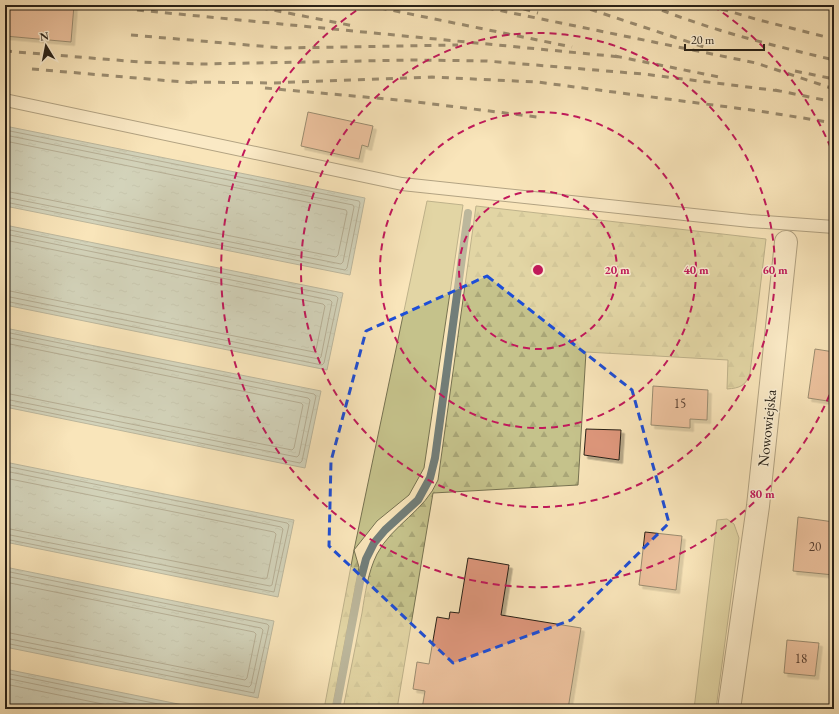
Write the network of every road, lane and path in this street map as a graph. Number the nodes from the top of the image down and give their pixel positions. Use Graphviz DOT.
graph roads {
  1 [pos="5,100"];
  2 [pos="834,227"];
  3 [pos="786,242"];
  4 [pos="729,709"];
  1 -- 2 [label="lane"];
  3 -- 4 [label="street, Nowowiejska"];
}
